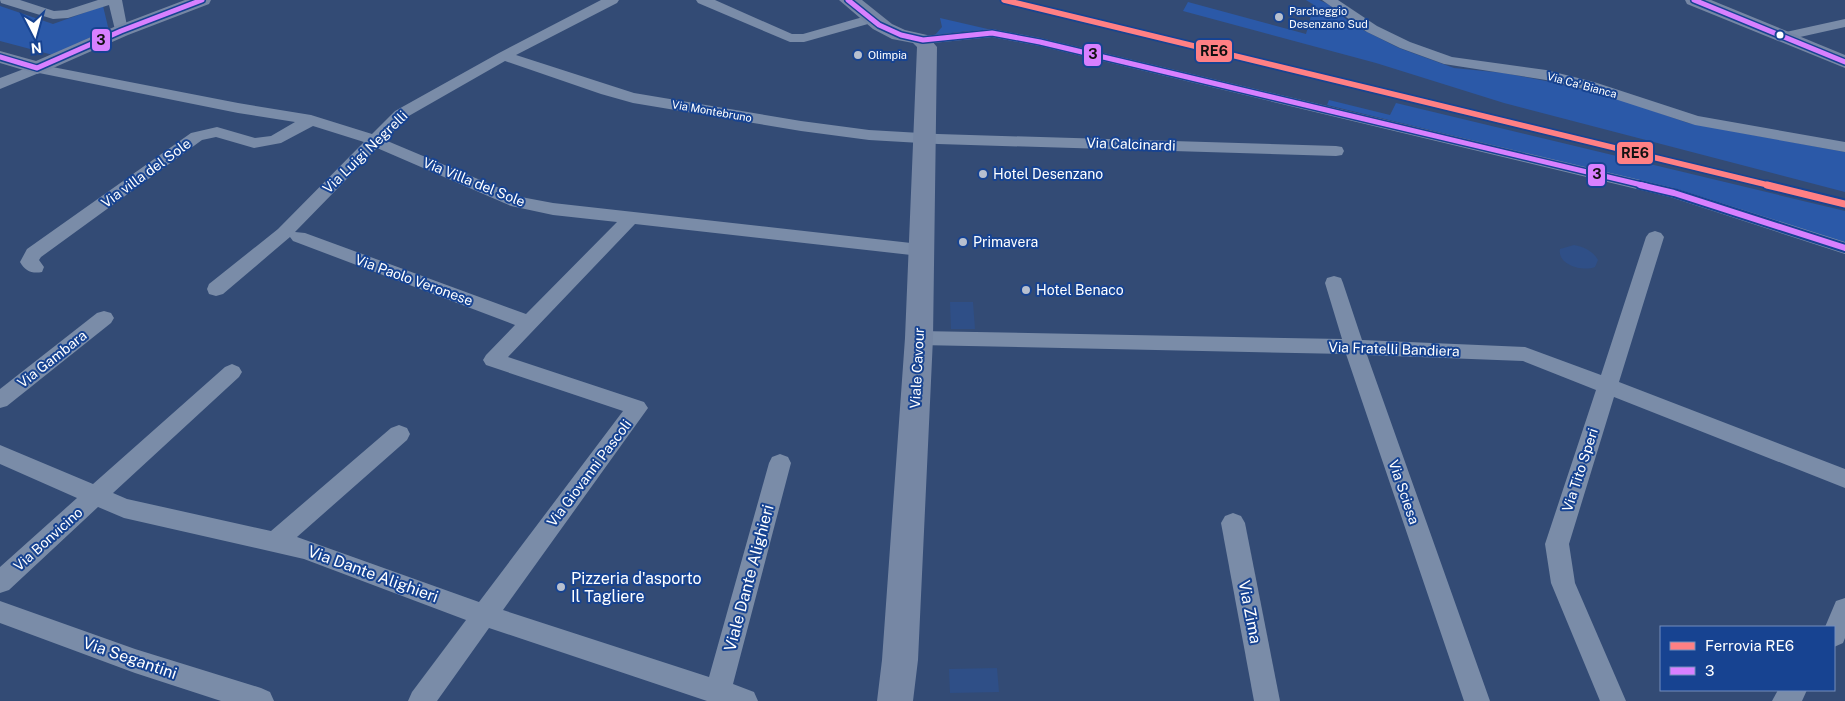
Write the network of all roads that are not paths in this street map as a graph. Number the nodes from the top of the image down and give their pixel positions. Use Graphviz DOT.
graph roads {
  1 [pos="6,0"];
  2 [pos="113,0"];
  3 [pos="202,0"];
  4 [pos="612,0"];
  5 [pos="703,0"];
  6 [pos="848,0"];
  7 [pos="1328,0"];
  8 [pos="1694,0"];
  9 [pos="870,19"];
  10 [pos="1845,23"];
  11 [pos="121,31"];
  12 [pos="1782,37"];
  13 [pos="921,39"];
  14 [pos="504,56"];
  15 [pos="0,57"];
  16 [pos="1845,62"];
  17 [pos="37,68"];
  18 [pos="0,84"];
  19 [pos="311,120"];
  20 [pos="926,138"];
  21 [pos="374,142"];
  22 [pos="1845,147"];
  23 [pos="1336,150"];
  24 [pos="632,217"];
  25 [pos="299,237"];
  26 [pos="1655,237"];
  27 [pos="1845,248"];
  28 [pos="920,250"];
  29 [pos="35,267"];
  30 [pos="1334,283"];
  31 [pos="216,289"];
  32 [pos="104,318"];
  33 [pos="528,322"];
  34 [pos="919,338"];
  35 [pos="1354,347"];
  36 [pos="232,372"];
  37 [pos="1608,386"];
  38 [pos="0,400"];
  39 [pos="399,434"];
  40 [pos="0,454"];
  41 [pos="780,463"];
  42 [pos="1845,479"];
  43 [pos="95,495"];
  44 [pos="1234,523"];
  45 [pos="274,542"];
  46 [pos="0,582"];
  47 [pos="1845,608"];
  48 [pos="0,612"];
  49 [pos="483,615"];
  50 [pos="1835,633"];
  51 [pos="1793,691"];
  52 [pos="718,693"];
  53 [pos="261,701"];
  54 [pos="421,701"];
  55 [pos="745,701"];
  56 [pos="895,701"];
  57 [pos="1267,701"];
  58 [pos="1477,701"];
  59 [pos="1613,701"];
  60 [pos="1785,701"];
  1 -- 2 [label="street"];
  2 -- 11 [label="street"];
  3 -- 11 [label="street"];
  4 -- 14 [label="street, Via Luigi Negrelli"];
  5 -- 9 [label="street"];
  6 -- 9 [label="street"];
  7 -- 22 [label="street, Via Ca' Bianca"];
  8 -- 12 [label="street"];
  9 -- 13 [label="street"];
  10 -- 12 [label="street"];
  11 -- 17 [label="street"];
  12 -- 16 [label="street"];
  13 -- 20 [label="street, Viale Cavour"];
  13 -- 27 [label="street"];
  14 -- 20 [label="street, Via Montebruno"];
  14 -- 21 [label="street, Via Luigi Negrelli"];
  15 -- 17 [label="street"];
  17 -- 18 [label="street"];
  17 -- 19 [label="street, Via Villa del Sole"];
  19 -- 21 [label="street, Via Villa del Sole"];
  19 -- 29 [label="street, Via villa del Sole"];
  20 -- 23 [label="street, Via Calcinardi"];
  20 -- 28 [label="street, Viale Cavour"];
  21 -- 24 [label="street, Via Villa del Sole"];
  21 -- 31 [label="street, Via Luigi Negrelli"];
  24 -- 28 [label="street, Via Villa del Sole"];
  24 -- 33 [label="street, Via Giovanni Pascoli"];
  25 -- 33 [label="street, Via Paolo Veronese"];
  26 -- 37 [label="street, Via Tito Speri"];
  28 -- 34 [label="street, Viale Cavour"];
  30 -- 35 [label="street, Via Sciesa"];
  32 -- 38 [label="street, Via Gambara"];
  33 -- 49 [label="street, Via Giovanni Pascoli"];
  34 -- 35 [label="street, Via Fratelli Bandiera"];
  34 -- 56 [label="street, Viale Cavour"];
  35 -- 37 [label="street, Via Fratelli Bandiera"];
  35 -- 58 [label="street, Via Sciesa"];
  36 -- 43 [label="street, Via Bonvicino"];
  37 -- 42 [label="street, Via Fratelli Bandiera"];
  37 -- 59 [label="street, Via Tito Speri"];
  39 -- 45 [label="street"];
  40 -- 43 [label="street, Via Dante Alighieri"];
  41 -- 52 [label="street, Viale Dante Alighieri"];
  43 -- 45 [label="street, Via Dante Alighieri"];
  43 -- 46 [label="street, Via Bonvicino"];
  44 -- 57 [label="street, Via Zima"];
  45 -- 49 [label="street, Via Dante Alighieri"];
  47 -- 50 [label="street"];
  48 -- 53 [label="street, Via Segantini"];
  49 -- 52 [label="street, Via Dante Alighieri"];
  49 -- 54 [label="street, Via Giovanni Pascoli"];
  51 -- 60 [label="street"];
  52 -- 55 [label="street, Via Dante Alighieri"];
}
